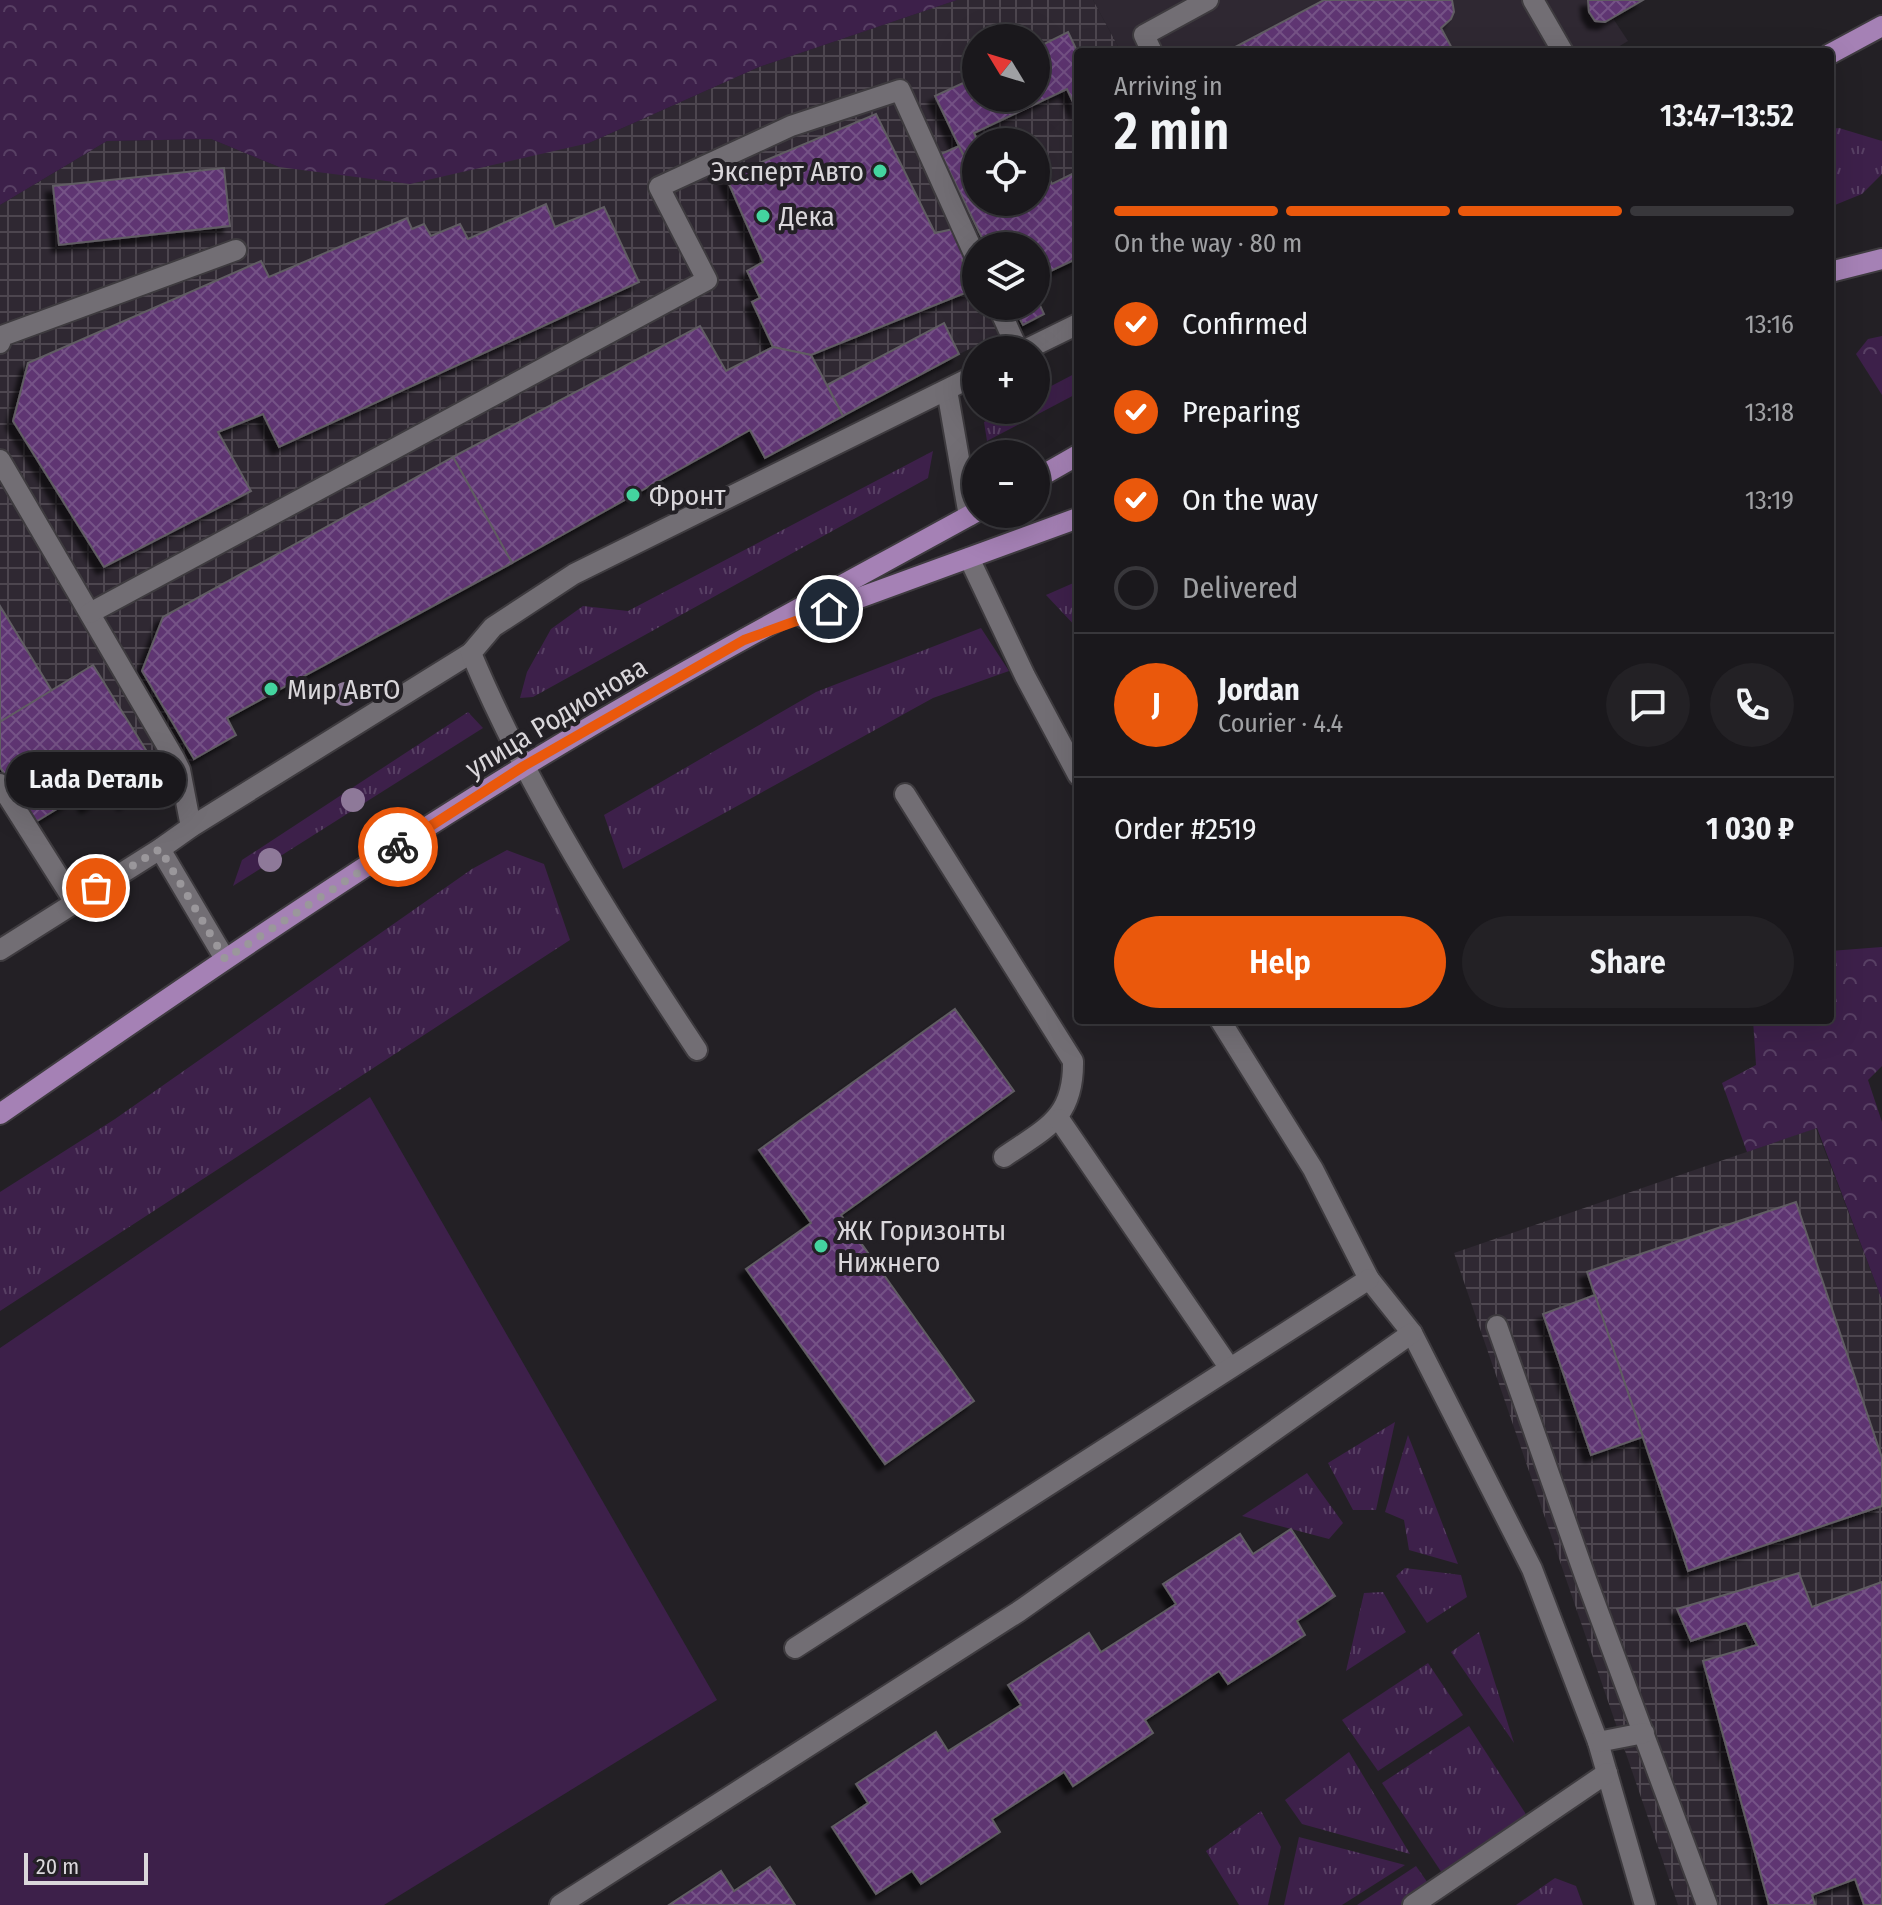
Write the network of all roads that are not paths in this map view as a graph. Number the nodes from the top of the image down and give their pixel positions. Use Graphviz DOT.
graph roads {
  1 [pos="1208,0"];
  2 [pos="1533,0"];
  3 [pos="1882,26"];
  4 [pos="1150,48"];
  5 [pos="1561,48"];
  6 [pos="1834,52"];
  7 [pos="964,232"];
  8 [pos="236,250"];
  9 [pos="1882,259"];
  10 [pos="1834,271"];
  11 [pos="1074,326"];
  12 [pos="1050,338"];
  13 [pos="0,343"];
  14 [pos="962,382"];
  15 [pos="947,390"];
  16 [pos="1074,457"];
  17 [pos="0,460"];
  18 [pos="962,462"];
  19 [pos="1050,471"];
  20 [pos="1074,519"];
  21 [pos="962,520"];
  22 [pos="969,558"];
  23 [pos="90,613"];
  24 [pos="744,640"];
  25 [pos="471,653"];
  26 [pos="524,766"];
  27 [pos="1074,768"];
  28 [pos="0,784"];
  29 [pos="905,794"];
  30 [pos="191,827"];
  31 [pos="160,849"];
  32 [pos="74,901"];
  33 [pos="0,950"];
  34 [pos="225,959"];
  35 [pos="1222,1024"];
  36 [pos="697,1050"];
  37 [pos="0,1114"];
  38 [pos="1059,1119"];
  39 [pos="1004,1157"];
  40 [pos="1369,1279"];
  41 [pos="1497,1326"];
  42 [pos="1412,1333"];
  43 [pos="1229,1367"];
  44 [pos="795,1648"];
  45 [pos="1644,1733"];
  46 [pos="1598,1742"];
  47 [pos="1607,1773"];
  48 [pos="560,1905"];
  49 [pos="1413,1905"];
  50 [pos="1645,1905"];
  51 [pos="1707,1905"];
  1 -- 4 [label="lane"];
  2 -- 5 [label="lane"];
  3 -- 6 [label="main road"];
  7 -- 23 [label="lane"];
  8 -- 13 [label="lane"];
  9 -- 10 [label="main road"];
  11 -- 12 [label="lane"];
  14 -- 15 [label="lane"];
  15 -- 18 [label="lane"];
  15 -- 25 [label="lane"];
  16 -- 19 [label="main road"];
  17 -- 23 [label="lane"];
  20 -- 22 [label="main road, улица Родионова"];
  21 -- 24 [label="main road, улица Родионова"];
  22 -- 24 [label="main road, улица Родионова"];
  22 -- 27 [label="lane"];
  23 -- 30 [label="lane"];
  24 -- 26 [label="main road, улица Родионова"];
  25 -- 26 [label="lane"];
  25 -- 30 [label="lane"];
  26 -- 34 [label="main road, улица Родионова"];
  26 -- 36 [label="lane"];
  28 -- 32 [label="lane"];
  29 -- 38 [label="lane"];
  30 -- 31 [label="lane"];
  31 -- 32 [label="lane"];
  31 -- 34 [label="lane"];
  32 -- 33 [label="lane"];
  34 -- 37 [label="main road, улица Родионова"];
  35 -- 40 [label="lane"];
  38 -- 39 [label="lane"];
  38 -- 43 [label="lane"];
  40 -- 42 [label="lane"];
  40 -- 43 [label="lane"];
  41 -- 45 [label="lane"];
  42 -- 46 [label="lane"];
  42 -- 48 [label="lane"];
  43 -- 44 [label="lane"];
  45 -- 46 [label="lane"];
  45 -- 51 [label="lane"];
  46 -- 47 [label="lane"];
  47 -- 49 [label="lane"];
  47 -- 50 [label="lane"];
}
